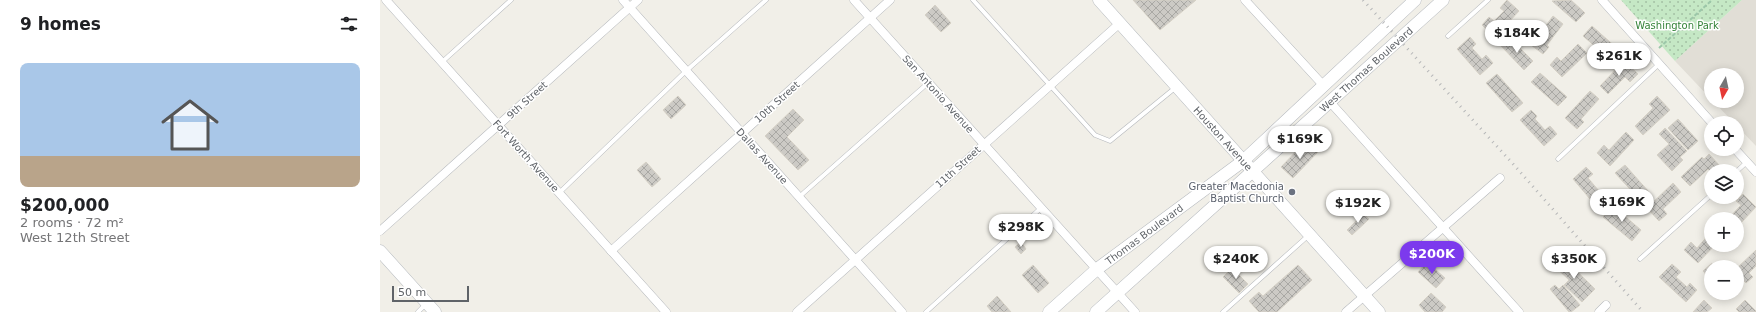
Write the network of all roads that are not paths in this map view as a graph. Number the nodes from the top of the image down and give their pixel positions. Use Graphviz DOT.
graph roads {
  1 [pos="382,0"];
  2 [pos="386,0"];
  3 [pos="511,0"];
  4 [pos="623,0"];
  5 [pos="638,0"];
  6 [pos="766,0"];
  7 [pos="854,0"];
  8 [pos="890,0"];
  9 [pos="973,0"];
  10 [pos="1099,0"];
  11 [pos="1245,0"];
  12 [pos="1415,0"];
  13 [pos="1443,0"];
  14 [pos="1488,0"];
  15 [pos="1602,0"];
  16 [pos="380,2"];
  17 [pos="630,7"];
  18 [pos="870,18"];
  19 [pos="1120,23"];
  20 [pos="1448,36"];
  21 [pos="442,62"];
  22 [pos="1659,63"];
  23 [pos="686,71"];
  24 [pos="928,83"];
  25 [pos="1050,85"];
  26 [pos="1323,85"];
  27 [pos="1176,86"];
  28 [pos="1330,102"];
  29 [pos="1706,116"];
  30 [pos="499,125"];
  31 [pos="742,134"];
  32 [pos="984,144"];
  33 [pos="1742,156"];
  34 [pos="1243,160"];
  35 [pos="1558,160"];
  36 [pos="1747,162"];
  37 [pos="1744,165"];
  38 [pos="1252,171"];
  39 [pos="1756,172"];
  40 [pos="1500,178"];
  41 [pos="559,193"];
  42 [pos="799,197"];
  43 [pos="1704,201"];
  44 [pos="1041,208"];
  45 [pos="1443,228"];
  46 [pos="380,231"];
  47 [pos="1309,235"];
  48 [pos="380,251"];
  49 [pos="611,251"];
  50 [pos="1640,259"];
  51 [pos="855,260"];
  52 [pos="1097,269"];
  53 [pos="1118,292"];
  54 [pos="1364,296"];
  55 [pos="1606,305"];
  56 [pos="431,308"];
  57 [pos="418,312"];
  58 [pos="666,312"];
  59 [pos="797,312"];
  60 [pos="902,312"];
  61 [pos="926,312"];
  62 [pos="1049,312"];
  63 [pos="1096,312"];
  64 [pos="1135,312"];
  65 [pos="1223,312"];
  66 [pos="1346,312"];
  67 [pos="1379,312"];
  68 [pos="1519,312"];
  69 [pos="1599,312"];
  1 -- 16 [label="street"];
  2 -- 21 [label="street, Fort Worth Avenue"];
  3 -- 21 [label="lane"];
  4 -- 17 [label="street, Dallas Avenue"];
  5 -- 17 [label="street, 9th Street"];
  6 -- 23 [label="lane"];
  7 -- 18 [label="street, San Antonio Avenue"];
  8 -- 18 [label="street, 10th Street"];
  9 -- 25 [label="lane"];
  10 -- 19 [label="main road, Houston Avenue"];
  11 -- 26 [label="street"];
  12 -- 26 [label="main road, West Thomas Boulevard"];
  13 -- 28 [label="main road, West Thomas Boulevard"];
  14 -- 20 [label="lane"];
  15 -- 22 [label="street"];
  17 -- 23 [label="street, Dallas Avenue"];
  17 -- 30 [label="street, 9th Street"];
  18 -- 24 [label="street, San Antonio Avenue"];
  18 -- 31 [label="street, 10th Street"];
  19 -- 25 [label="street, 11th Street"];
  19 -- 27 [label="main road, Houston Avenue"];
  21 -- 30 [label="street, Fort Worth Avenue"];
  22 -- 29 [label="street"];
  22 -- 35 [label="lane"];
  23 -- 31 [label="street, Dallas Avenue"];
  23 -- 41 [label="lane"];
  24 -- 32 [label="street, San Antonio Avenue"];
  24 -- 42 [label="lane"];
  25 -- 27 [label="lane"];
  25 -- 32 [label="street, 11th Street"];
  26 -- 34 [label="main road, West Thomas Boulevard"];
  27 -- 34 [label="main road, Houston Avenue"];
  28 -- 38 [label="main road, West Thomas Boulevard"];
  28 -- 45 [label="street"];
  30 -- 41 [label="street, Fort Worth Avenue"];
  30 -- 46 [label="street, 9th Street"];
  31 -- 42 [label="street, Dallas Avenue"];
  31 -- 49 [label="street, 10th Street"];
  32 -- 44 [label="street, San Antonio Avenue"];
  32 -- 51 [label="street, 11th Street"];
  33 -- 36 [label="street"];
  34 -- 38 [label="main road, Houston Avenue"];
  34 -- 52 [label="main road, Thomas Boulevard"];
  36 -- 37 [label="lane"];
  36 -- 39 [label="street"];
  38 -- 47 [label="main road, Houston Avenue"];
  38 -- 53 [label="main road"];
  40 -- 45 [label="street"];
  41 -- 49 [label="street, Fort Worth Avenue"];
  42 -- 51 [label="street, Dallas Avenue"];
  43 -- 50 [label="lane"];
  44 -- 52 [label="street, San Antonio Avenue"];
  44 -- 61 [label="lane"];
  45 -- 54 [label="street"];
  45 -- 68 [label="street"];
  47 -- 54 [label="main road, Houston Avenue"];
  47 -- 65 [label="lane"];
  48 -- 56 [label="main road"];
  49 -- 58 [label="street, Fort Worth Avenue"];
  51 -- 59 [label="street, 11th Street"];
  51 -- 60 [label="street, Dallas Avenue"];
  52 -- 53 [label="street, San Antonio Avenue"];
  52 -- 62 [label="main road, Thomas Boulevard"];
  53 -- 63 [label="main road"];
  53 -- 64 [label="street, San Antonio Avenue"];
  54 -- 66 [label="street"];
  54 -- 67 [label="main road, Houston Avenue"];
  55 -- 69 [label="street"];
  56 -- 57 [label="lane"];
}
